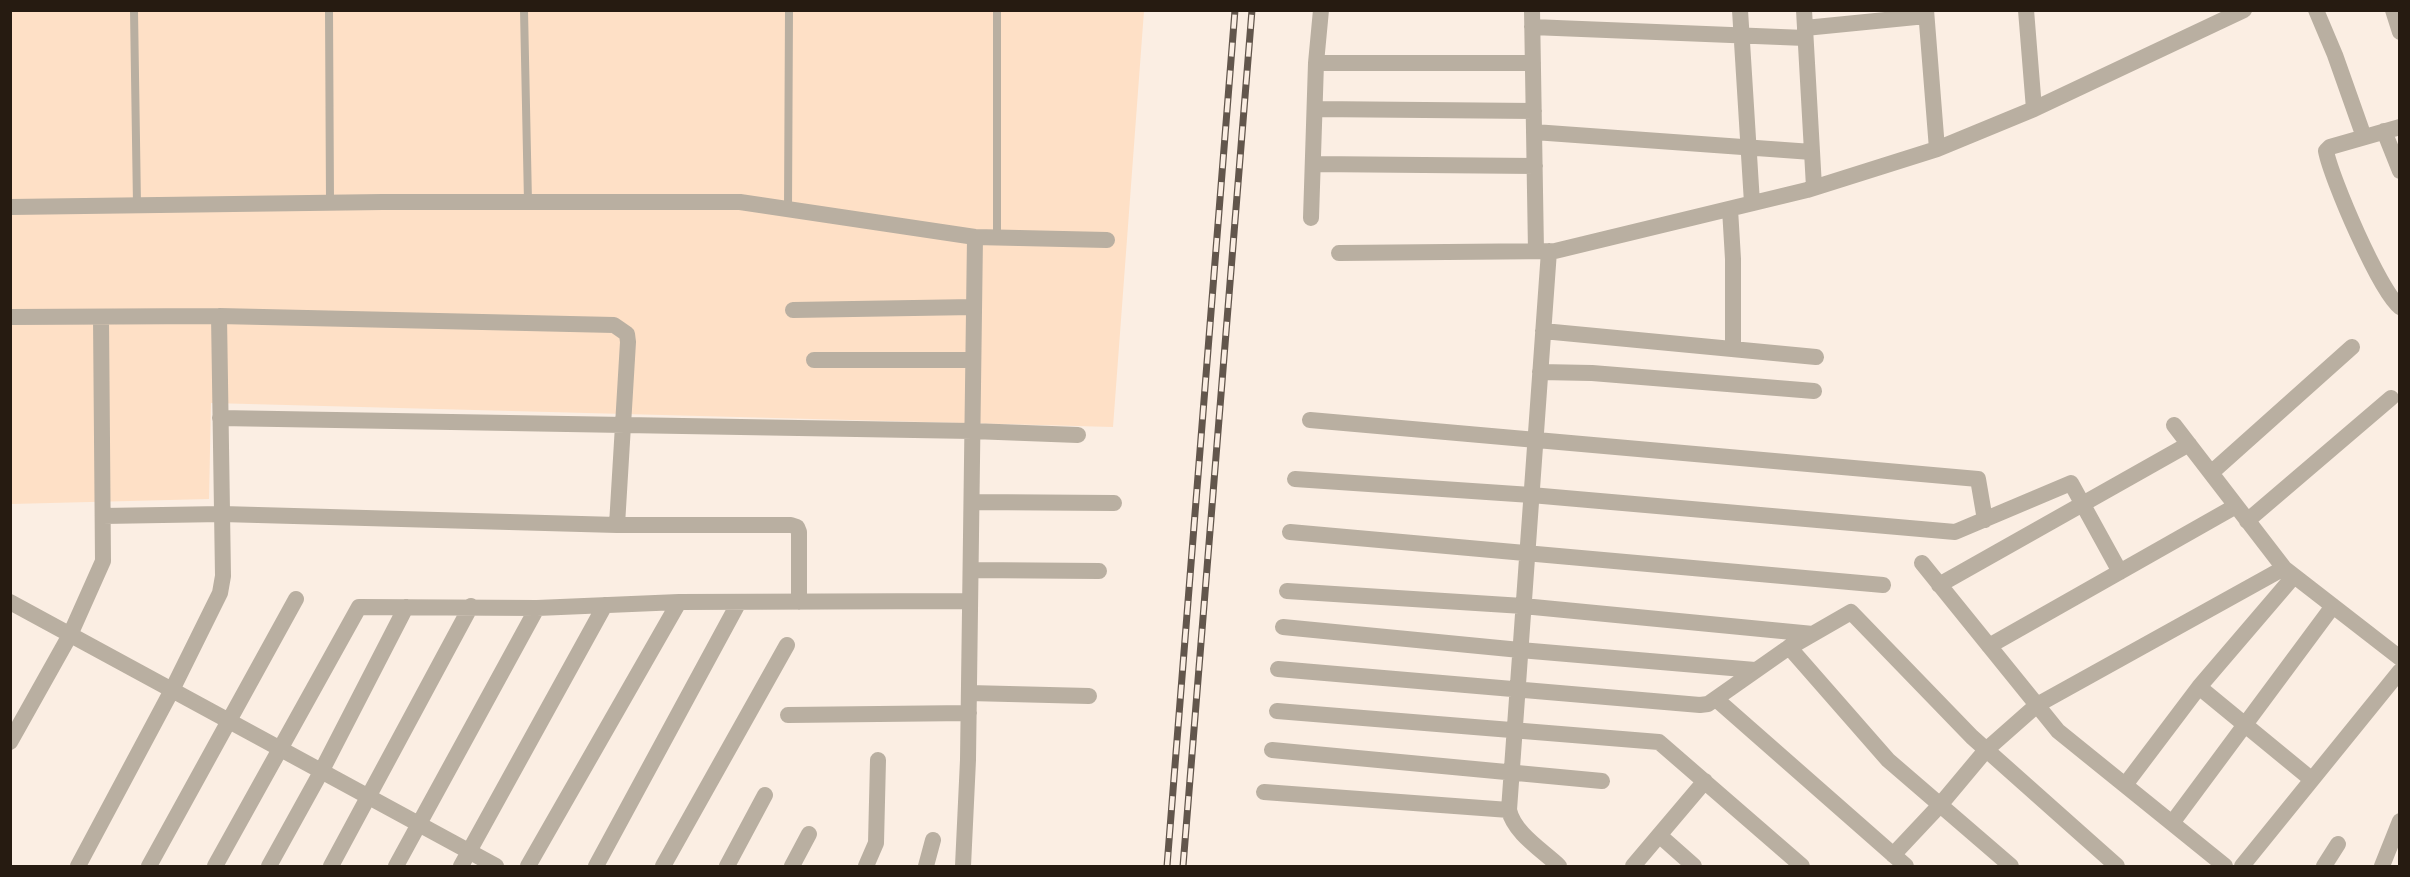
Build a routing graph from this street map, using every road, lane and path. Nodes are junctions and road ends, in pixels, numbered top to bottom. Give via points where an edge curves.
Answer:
1 (134, 10) edge
2 (329, 10) edge
3 (524, 10) edge
4 (789, 10) edge
5 (997, 10) edge
6 (1321, 10) edge
7 (1740, 10) edge
8 (1804, 10) edge
9 (2026, 10) edge
10 (2244, 10) edge
11 (2316, 10) edge
12 (2393, 10) edge
13 (1926, 13) edge
14 (2217, 16) edge
15 (1532, 19) edge
16 (2400, 32) edge
17 (1805, 33) junction
18 (1741, 35) junction
19 (1316, 63) junction
20 (1533, 63) junction
21 (1315, 109) junction
22 (2034, 109) junction
23 (1534, 111) junction
24 (2392, 129) edge
25 (1534, 132) junction
26 (2364, 137) junction
27 (1748, 146) junction
28 (1936, 149) junction
29 (1812, 152) junction
30 (1313, 164) junction
31 (1535, 166) junction
32 (2400, 171) edge
33 (1814, 187) junction
34 (330, 202) junction
35 (528, 202) junction
36 (1752, 203) junction
37 (137, 205) junction
38 (10, 207) edge
39 (788, 209) junction
40 (1730, 209) junction
41 (1311, 218) dead end
42 (975, 237) junction
43 (997, 237) junction
44 (1107, 240) dead end
45 (1543, 251) junction
46 (1339, 253) dead end
47 (2400, 307) edge
48 (974, 308) junction
49 (793, 310) dead end
50 (219, 316) junction
51 (10, 317) edge
52 (100, 318) junction
53 (1543, 331) junction
54 (2352, 348) dead end
55 (1733, 349) junction
56 (1816, 357) dead end
57 (814, 360) dead end
58 (973, 360) junction
59 (1540, 372) junction
60 (1814, 392) dead end
61 (2391, 398) dead end
62 (220, 418) junction
63 (1310, 420) dead end
64 (2174, 424) dead end
65 (622, 425) junction
66 (972, 431) junction
67 (1078, 435) dead end
68 (1535, 441) junction
69 (2189, 444) junction
70 (2211, 473) junction
71 (1295, 479) dead end
72 (1531, 495) junction
73 (972, 502) junction
74 (1114, 503) dead end
75 (2082, 503) junction
76 (2236, 506) junction
77 (222, 514) junction
78 (103, 516) junction
79 (1985, 520) junction
80 (2247, 520) junction
81 (617, 525) junction
82 (1290, 532) dead end
83 (1527, 554) junction
84 (1922, 564) dead end
85 (971, 570) junction
86 (1099, 571) dead end
87 (2120, 572) junction
88 (2289, 572) junction
89 (1883, 585) dead end
90 (1939, 585) junction
91 (1287, 591) dead end
92 (296, 599) dead end
93 (970, 601) junction
94 (679, 602) junction
95 (739, 602) junction
96 (798, 602) junction
97 (605, 605) junction
98 (471, 606) junction
99 (1523, 606) junction
100 (2333, 606) junction
101 (406, 607) junction
102 (537, 608) junction
103 (13, 609) edge
104 (1283, 627) dead end
105 (70, 634) junction
106 (1813, 634) junction
107 (787, 645) dead end
108 (1989, 646) junction
109 (1789, 647) junction
110 (1520, 650) junction
111 (2400, 658) edge
112 (1278, 669) dead end
113 (1755, 670) junction
114 (2400, 671) edge
115 (2199, 687) junction
116 (1517, 688) junction
117 (172, 690) junction
118 (2393, 690) edge
119 (969, 693) junction
120 (1089, 696) dead end
121 (1716, 699) junction
122 (2037, 705) junction
123 (1277, 711) dead end
124 (969, 713) junction
125 (788, 715) dead end
126 (230, 722) junction
127 (2245, 725) junction
128 (1514, 730) junction
129 (10, 742) edge
130 (280, 749) junction
131 (1272, 750) dead end
132 (1986, 750) junction
133 (878, 760) dead end
134 (321, 772) junction
135 (1511, 772) junction
136 (2312, 778) junction
137 (1705, 780) junction
138 (1602, 781) dead end
139 (2125, 785) junction
140 (1264, 792) dead end
141 (765, 795) dead end
142 (367, 796) junction
143 (1940, 805) junction
144 (1509, 810) junction
145 (2400, 821) edge
146 (2172, 823) junction
147 (418, 824) junction
148 (809, 834) dead end
149 (1659, 835) junction
150 (933, 840) dead end
151 (2338, 844) dead end
152 (1893, 855) junction
153 (465, 859) edge
154 (78, 867) edge
155 (149, 867) edge
156 (215, 867) edge
157 (269, 867) edge
158 (331, 867) edge
159 (396, 867) edge
160 (496, 867) edge
161 (528, 867) edge
162 (596, 867) edge
163 (663, 867) edge
164 (727, 867) edge
165 (792, 867) edge
166 (866, 867) edge
167 (927, 867) edge
168 (963, 867) edge
169 (1559, 867) edge
170 (1633, 867) edge
171 (1694, 867) edge
172 (1802, 867) edge
173 (1906, 867) edge
174 (2011, 867) edge
175 (2117, 867) edge
176 (2225, 867) edge
177 (2242, 867) edge
178 (2324, 867) edge
179 (2382, 867) edge

1 - 37 lane
2 - 34 lane
3 - 35 lane
4 - 39 lane
5 - 43 lane
6 - 19 street
7 - 18 street
8 - 17 street
9 - 22 street
10 - 14 street
11 - 26 street
12 - 16 street
13 - 17 street
13 - 28 street
14 - 22 street
15 - 18 street
15 - 20 street
17 - 18 street
17 - 29 street
18 - 27 street
19 - 20 street
19 - 21 street
20 - 23 street
21 - 23 street
21 - 30 street
22 - 28 street
23 - 25 street
24 - 26 street
24 - 32 street
25 - 27 street
25 - 31 street
26 - 47 street via 2327,148 2326,153 2364,248 2391,299
27 - 29 street
27 - 36 street
28 - 33 street
29 - 33 street
30 - 31 street
30 - 41 street
31 - 45 street
33 - 36 street
34 - 35 street
34 - 37 street
35 - 39 street via 740,202
36 - 40 street
37 - 38 street
39 - 42 street
40 - 45 street
40 - 55 street
42 - 43 street
42 - 48 street
43 - 44 street
45 - 46 street
45 - 53 street
48 - 49 street
48 - 58 street
50 - 52 street
50 - 62 street
50 - 65 street via 614,325 627,334 628,342
51 - 52 street
52 - 78 street
53 - 55 street
53 - 59 street
54 - 70 street
55 - 56 street
57 - 58 street
58 - 66 street
59 - 60 street
59 - 68 street
61 - 80 street
62 - 65 street
62 - 77 street
63 - 68 street
64 - 69 street
65 - 66 street
65 - 81 street
66 - 67 street
66 - 73 street
68 - 72 street
68 - 79 street via 1978,479
69 - 70 street
69 - 75 street
70 - 76 street
71 - 72 street
72 - 79 street via 1955,532
72 - 83 street
73 - 74 street
73 - 85 street
75 - 79 street via 2071,483
75 - 87 street
75 - 90 street
76 - 80 street
76 - 87 street
77 - 78 street
77 - 81 street
77 - 117 street via 220,593
78 - 105 street via 104,561
80 - 88 street
81 - 96 street via 796,527
82 - 83 street
83 - 89 street
83 - 99 street
84 - 90 street
85 - 86 street
85 - 93 street
87 - 108 street
88 - 100 street
88 - 115 street
88 - 122 street
90 - 108 street
91 - 99 street
92 - 126 street
93 - 96 street
93 - 119 street
94 - 95 street
94 - 97 street
94 - 161 street
95 - 96 street
95 - 162 street
97 - 102 street
97 - 153 street
98 - 101 street
98 - 102 street
98 - 142 street
99 - 106 street
99 - 110 street
100 - 111 street
100 - 127 street
101 - 130 street via 357,608
101 - 134 street
102 - 147 street
103 - 105 street
104 - 110 street
105 - 117 street
105 - 129 street
106 - 109 street
106 - 132 street via 1853,613
107 - 163 street
108 - 122 street
109 - 113 street
109 - 143 street via 1888,760
110 - 113 street
110 - 116 street
112 - 116 street
113 - 121 street
114 - 118 street
115 - 127 street
115 - 139 street
116 - 121 street via 1694,706
116 - 128 street
117 - 126 street
117 - 154 street
118 - 136 street
119 - 120 street
119 - 124 street
121 - 152 street
122 - 132 street
122 - 139 street via 2058,731
123 - 128 street
124 - 125 street
124 - 168 street
126 - 130 street
126 - 155 street
127 - 136 street
127 - 146 street
128 - 135 street
128 - 137 street via 1659,742
130 - 134 street
130 - 156 street
131 - 135 street
132 - 143 street
132 - 175 street
133 - 166 street via 876,843
134 - 142 street
134 - 157 street
135 - 138 street
135 - 144 street
136 - 177 street
137 - 149 street
137 - 172 street
139 - 146 street
140 - 144 street
141 - 164 street
142 - 147 street
142 - 158 street
143 - 152 street
143 - 174 street
144 - 169 street via 1520,831
145 - 179 street
146 - 176 street
147 - 153 street
147 - 159 street
148 - 165 street
149 - 170 street
149 - 171 street
150 - 167 street
151 - 178 street
152 - 173 street
153 - 160 street

